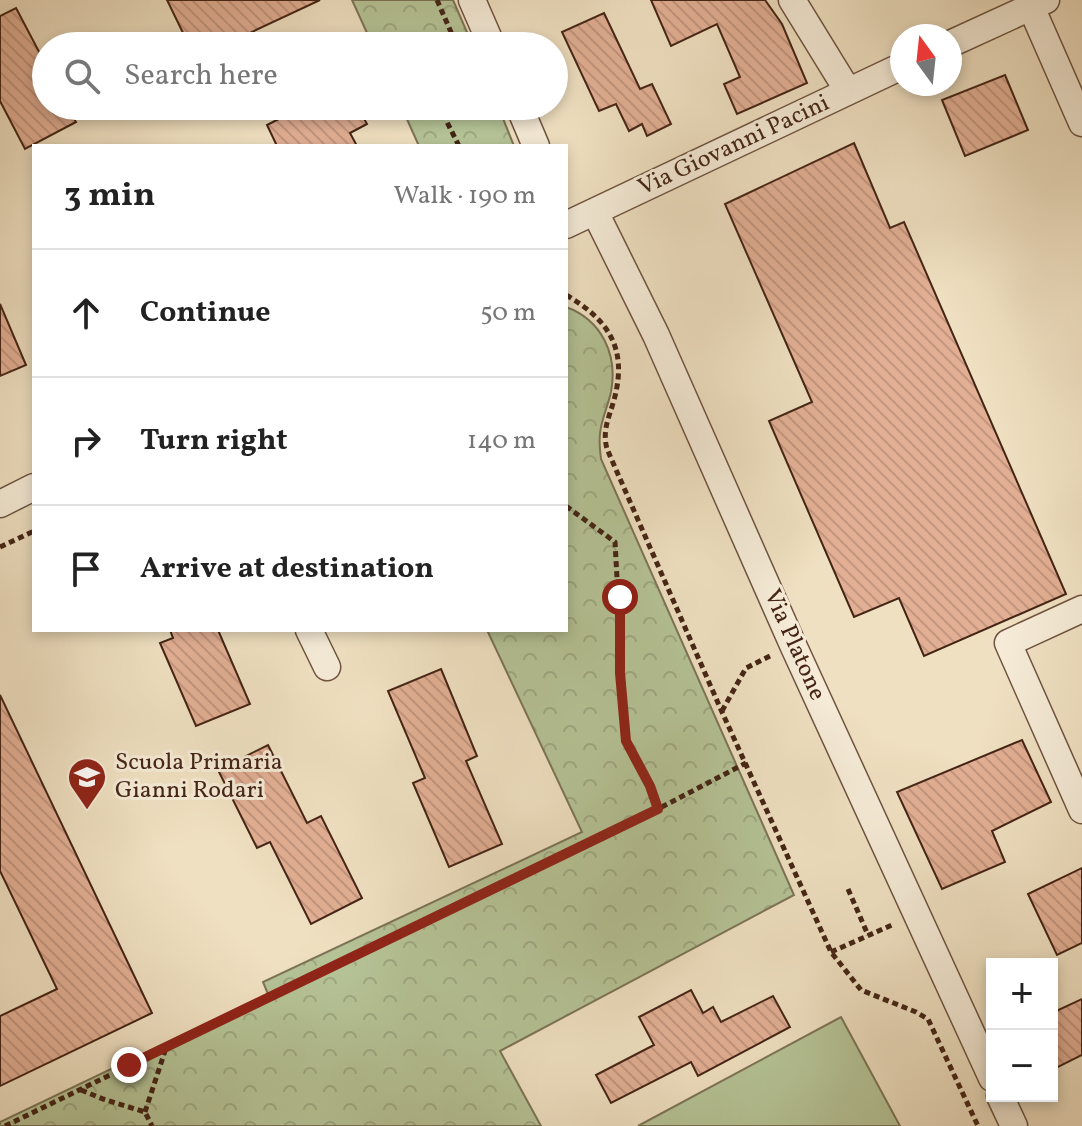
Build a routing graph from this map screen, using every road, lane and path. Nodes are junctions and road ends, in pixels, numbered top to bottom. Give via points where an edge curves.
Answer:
1 (437, 0) edge
2 (472, 0) edge
3 (792, 0) edge
4 (1035, 2) edge
5 (451, 32) edge
6 (486, 32) edge
7 (962, 38) edge
8 (890, 72) edge
9 (848, 91) junction
10 (446, 120) edge
11 (525, 120) edge
12 (1082, 123) edge
13 (458, 144) edge
14 (535, 144) edge
15 (574, 218) edge
16 (568, 296) edge
17 (32, 488) edge
18 (0, 504) edge
19 (568, 507) edge
20 (32, 532) edge
21 (0, 547) edge
22 (1082, 609) edge
23 (310, 632) edge
24 (793, 645) junction
25 (327, 667) dead end
26 (722, 712) junction
27 (746, 763) junction
28 (658, 809) junction
29 (1082, 810) edge
30 (848, 889) dead end
31 (917, 914) junction
32 (868, 935) junction
33 (831, 952) junction
34 (167, 1047) junction
35 (986, 1065) edge
36 (80, 1089) junction
37 (1003, 1102) edge
38 (145, 1112) junction
39 (5, 1126) edge
40 (152, 1126) edge
41 (978, 1126) edge
42 (1014, 1126) edge

1 - 5 path
2 - 6 street
3 - 9 street
4 - 7 street
4 - 12 street
8 - 9 street, Via Giovanni Pacini
9 - 15 street, Via Giovanni Pacini
10 - 13 path
11 - 14 street
15 - 24 street, Via Platone via 656,335
16 - 26 path via 603,323 618,351 615,398 603,436
17 - 18 street
19 - 28 path via 615,542 626,741
20 - 21 path
22 - 29 street via 1008,643
23 - 25 street
24 - 26 path via 746,668
24 - 31 street, Via Platone
26 - 27 path
27 - 28 path
27 - 33 path
28 - 34 path
30 - 32 path
31 - 32 path
31 - 35 street, Via Platone
32 - 33 path
33 - 41 path via 861,990 928,1019
34 - 36 path
34 - 38 path
36 - 38 path
36 - 39 path
37 - 42 street
38 - 40 path

